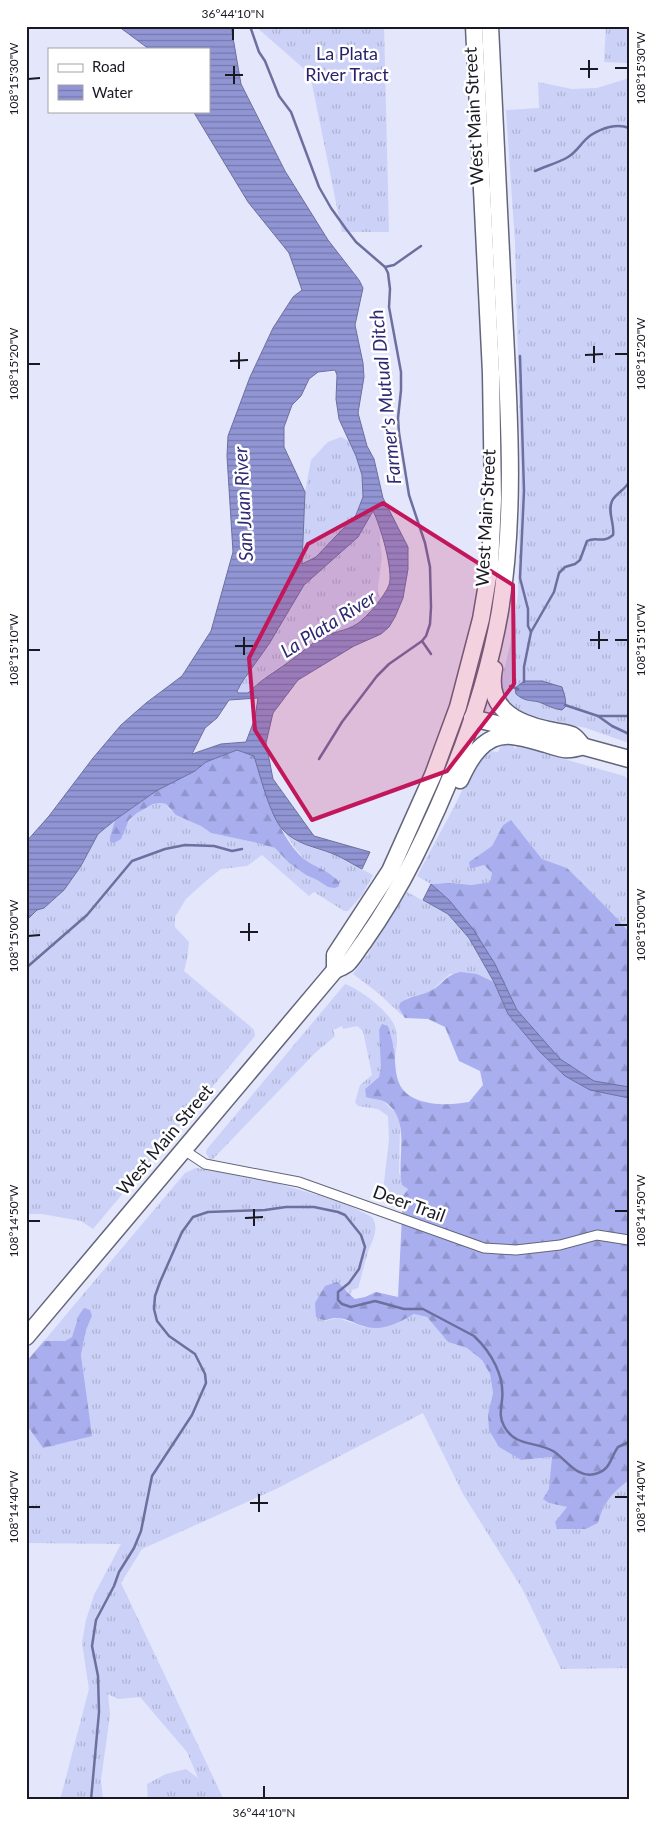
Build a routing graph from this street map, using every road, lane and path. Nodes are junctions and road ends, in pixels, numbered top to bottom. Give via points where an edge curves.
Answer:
1 (474, 26) edge
2 (490, 26) edge
3 (487, 583) junction
4 (502, 591) junction
5 (472, 718) junction
6 (583, 746) junction
7 (629, 759) edge
8 (433, 775) junction
9 (414, 858) junction
10 (335, 970) junction
11 (184, 1150) junction
12 (629, 1240) edge
13 (26, 1337) edge

1 - 3 highway, West Main Street via 491,383 493,499
2 - 4 highway, West Main Street via 510,469
3 - 5 highway via 489,596 469,689
3 - 8 highway, West Main Street via 458,707
4 - 5 highway, West Main Street via 487,668
4 - 6 highway via 505,607 492,684 496,700 505,711 521,721 573,735
5 - 6 highway
5 - 8 highway via 454,735 445,761
5 - 9 highway, West Main Street via 444,796
6 - 7 highway
6 - 9 highway via 569,751 512,736 483,744 470,760 424,854
8 - 10 highway, West Main Street via 390,871 335,955
9 - 10 highway, West Main Street via 372,929 347,964
10 - 11 highway, West Main Street
11 - 12 street, Deer Trail via 205,1164 299,1182 484,1248 516,1250 560,1245 596,1235
11 - 13 highway, West Main Street

